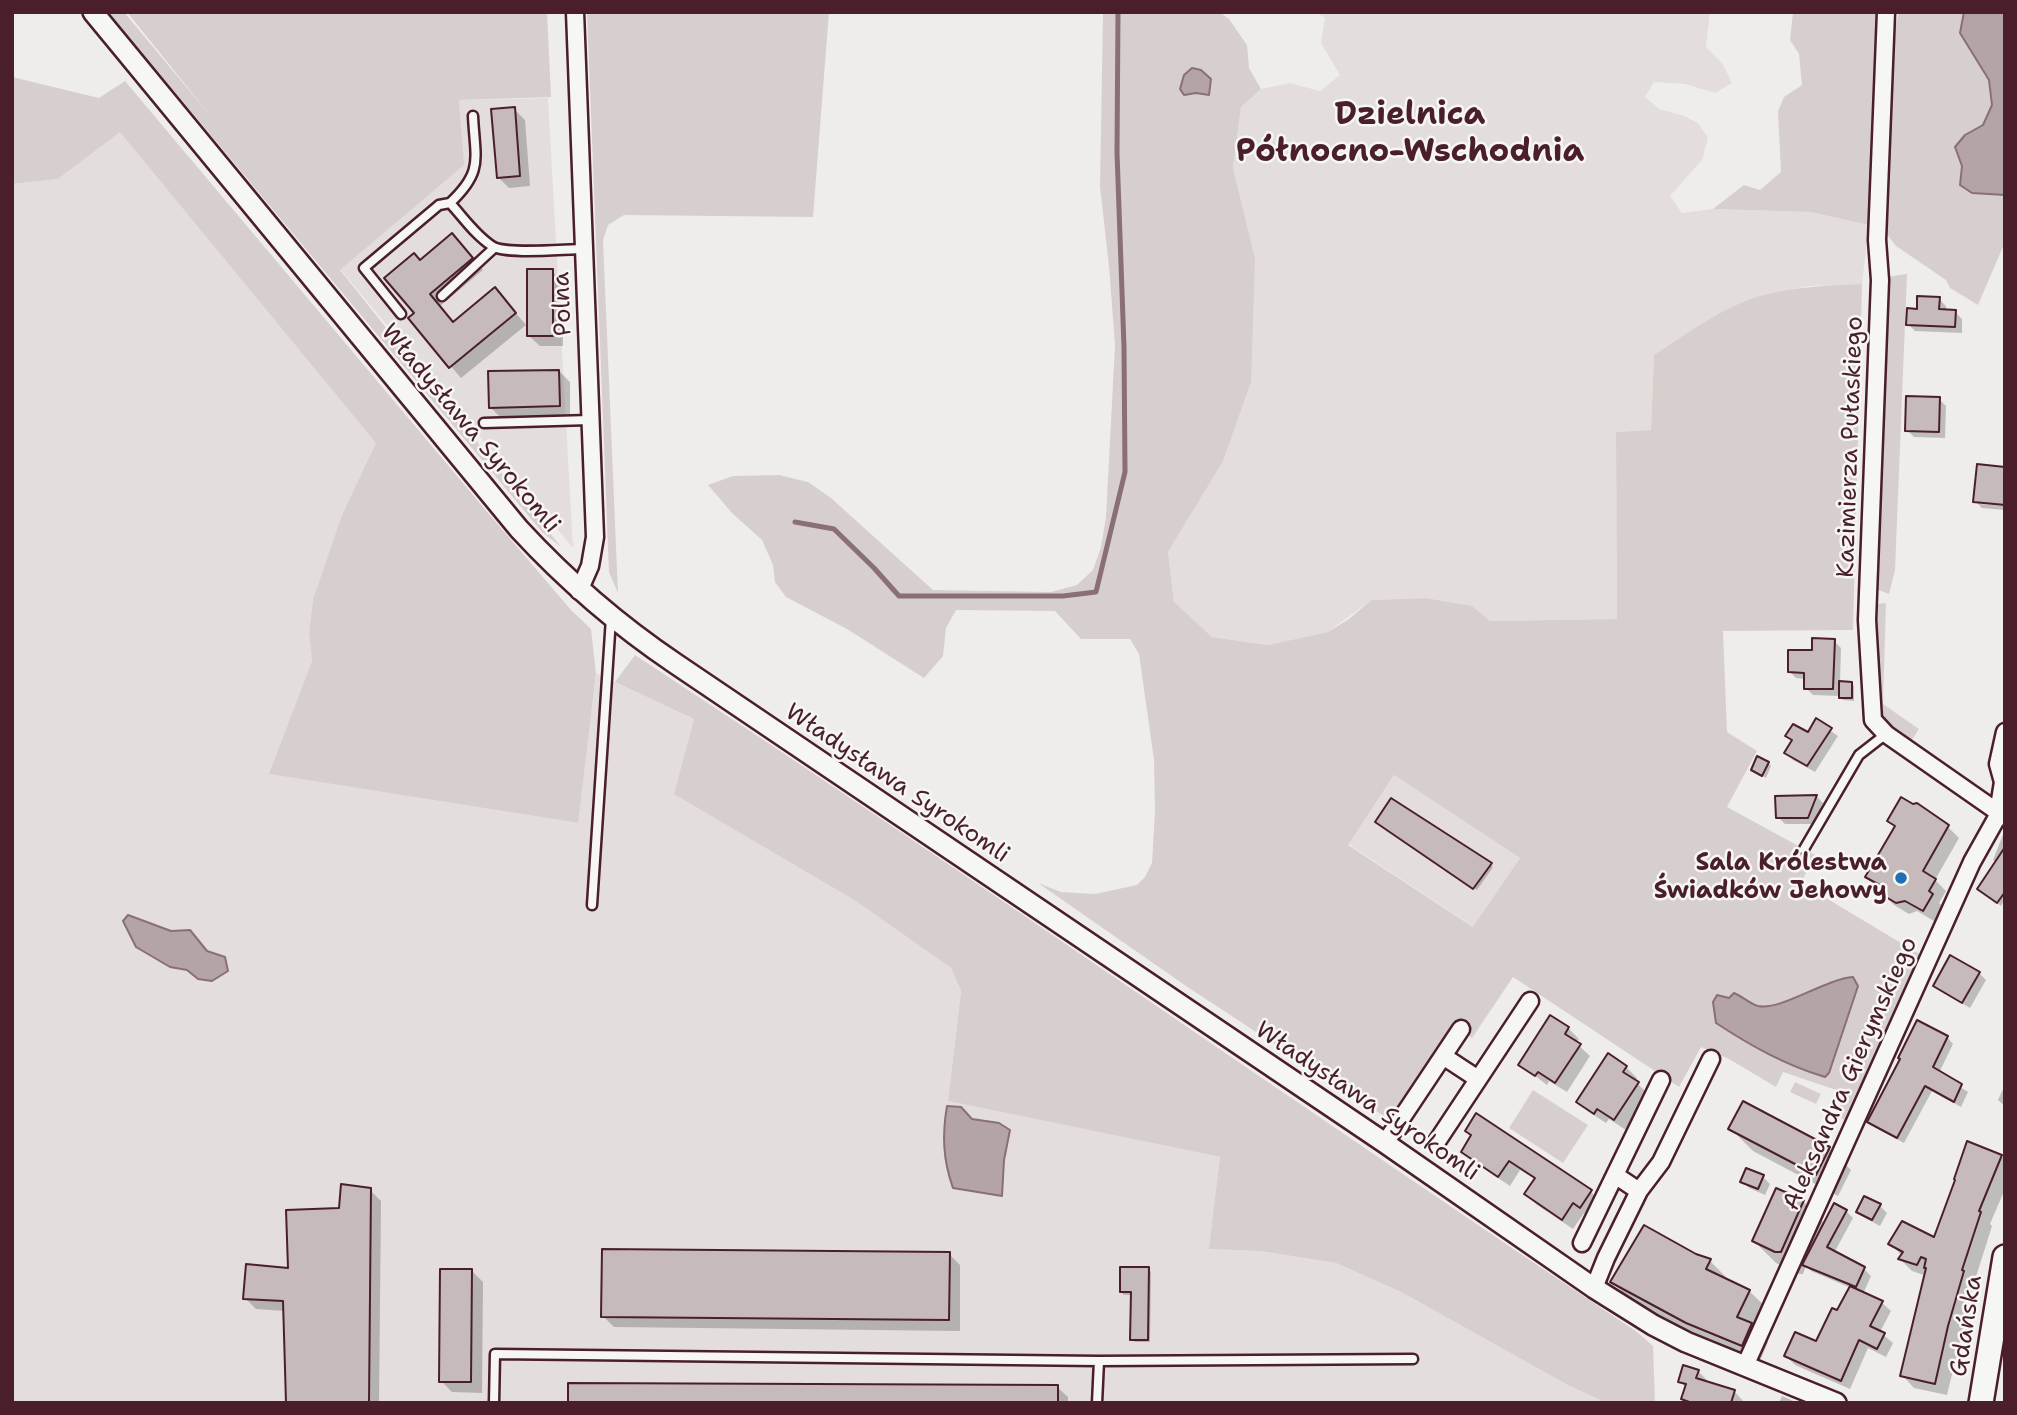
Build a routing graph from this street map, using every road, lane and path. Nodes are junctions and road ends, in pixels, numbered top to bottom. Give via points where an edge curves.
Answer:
1 (93, 12) edge
2 (575, 12) edge
3 (1886, 12) edge
4 (472, 116) dead end
5 (450, 202) junction
6 (494, 248) junction
7 (584, 249) junction
8 (442, 296) dead end
9 (401, 314) dead end
10 (590, 420) junction
11 (484, 423) dead end
12 (579, 591) junction
13 (611, 618) junction
14 (2005, 732) edge
15 (1886, 734) junction
16 (2003, 811) edge
17 (1804, 849) dead end
18 (592, 905) dead end
19 (1530, 1001) dead end
20 (1461, 1029) dead end
21 (1443, 1056) junction
22 (1711, 1059) dead end
23 (1478, 1079) junction
24 (1661, 1080) dead end
25 (1385, 1143) junction
26 (1436, 1143) dead end
27 (1615, 1175) junction
28 (1639, 1191) junction
29 (1582, 1243) dead end
30 (2005, 1257) edge
31 (1594, 1288) junction
32 (1413, 1359) dead end
33 (1099, 1361) junction
34 (1745, 1366) junction
35 (494, 1403) edge
36 (1097, 1403) edge
37 (1836, 1403) edge
38 (1981, 1403) edge

1 - 12 street, Władysława Syrokomli via 519,529
2 - 7 street, Polna
3 - 15 street, Kazimierza Pułaskiego via 1867,621 1873,720
4 - 5 lane via 476,164 465,189
5 - 6 lane
5 - 9 lane via 439,205 364,268
6 - 7 lane
6 - 8 lane
7 - 10 street, Polna
10 - 11 lane
10 - 12 street, Polna via 595,537
12 - 13 street, Władysława Syrokomli
13 - 18 lane
13 - 25 street, Władysława Syrokomli
14 - 16 street via 1998,764
15 - 16 street, Kazimierza Pułaskiego
15 - 17 lane via 1859,755
16 - 34 street, Aleksandra Gierymskiego via 1972,862
19 - 23 street
20 - 21 street
21 - 23 street
21 - 25 street
22 - 28 street via 1661,1162
23 - 26 street
24 - 27 street
25 - 31 street, Władysława Syrokomli
27 - 28 street
27 - 29 street
28 - 31 street
30 - 38 main road, Gdańska
31 - 34 street, Władysława Syrokomli via 1664,1331
32 - 33 lane
33 - 35 lane via 495,1354
33 - 36 lane
34 - 37 street, Władysława Syrokomli

